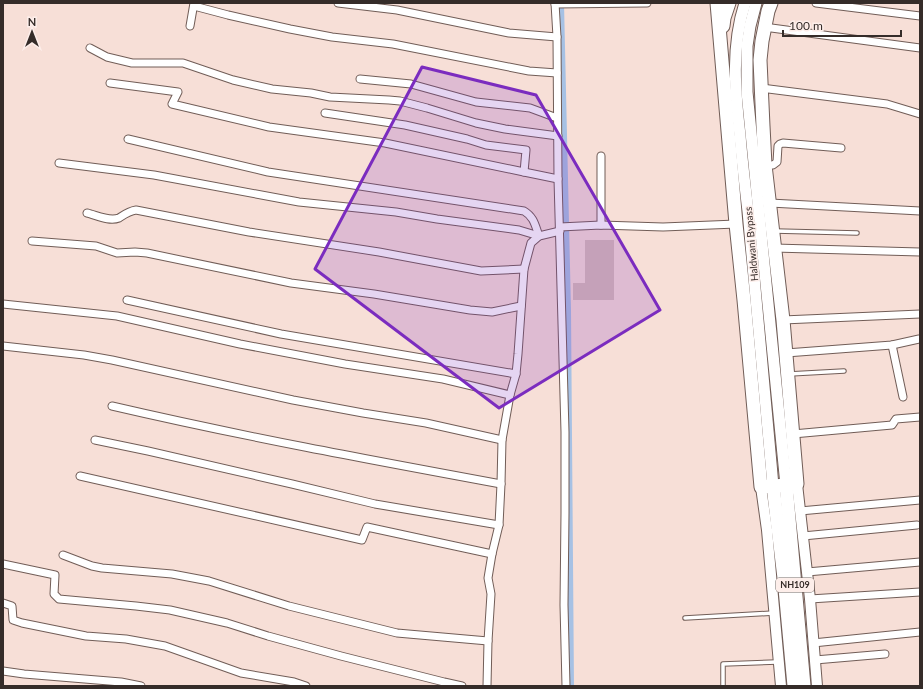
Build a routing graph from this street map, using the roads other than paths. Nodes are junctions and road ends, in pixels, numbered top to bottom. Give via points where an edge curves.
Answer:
1 (338, 3) edge
2 (557, 3) edge
3 (647, 3) edge
4 (719, 3) edge
5 (745, 3) edge
6 (756, 3) edge
7 (771, 3) edge
8 (816, 3) edge
9 (194, 4) edge
10 (920, 16) edge
11 (190, 26) dead end
12 (764, 27) junction
13 (557, 37) junction
14 (90, 48) dead end
15 (920, 48) edge
16 (557, 73) junction
17 (360, 79) dead end
18 (110, 83) dead end
19 (761, 88) junction
20 (325, 112) dead end
21 (920, 114) edge
22 (557, 118) junction
23 (558, 136) junction
24 (128, 139) dead end
25 (841, 148) dead end
26 (601, 156) dead end
27 (59, 163) dead end
28 (765, 165) junction
29 (524, 172) junction
30 (558, 178) junction
31 (770, 203) junction
32 (920, 211) edge
33 (87, 213) dead end
34 (736, 224) junction
35 (601, 225) junction
36 (563, 228) junction
37 (772, 230) junction
38 (858, 233) dead end
39 (539, 236) junction
40 (32, 241) dead end
41 (774, 248) junction
42 (920, 252) edge
43 (524, 269) junction
44 (126, 300) dead end
45 (3, 304) edge
46 (521, 306) junction
47 (920, 314) edge
48 (783, 320) junction
49 (919, 339) dead end
50 (892, 345) junction
51 (3, 346) edge
52 (786, 353) junction
53 (844, 370) dead end
54 (516, 374) junction
55 (787, 374) junction
56 (510, 395) junction
57 (903, 397) dead end
58 (112, 406) dead end
59 (920, 417) edge
60 (793, 434) junction
61 (95, 440) dead end
62 (502, 440) junction
63 (80, 476) dead end
64 (501, 484) junction
65 (779, 485) junction
66 (920, 500) edge
67 (800, 511) junction
68 (499, 525) junction
69 (917, 525) dead end
70 (803, 536) junction
71 (492, 554) junction
72 (64, 555) dead end
73 (920, 562) edge
74 (3, 564) edge
75 (807, 572) junction
76 (920, 592) edge
77 (810, 600) junction
78 (3, 603) edge
79 (775, 613) junction
80 (685, 618) dead end
81 (920, 632) edge
82 (488, 641) junction
83 (813, 643) junction
84 (885, 654) dead end
85 (814, 660) junction
86 (778, 662) junction
87 (3, 671) edge
88 (141, 686) edge
89 (306, 686) edge
90 (462, 686) edge
91 (487, 686) edge
92 (566, 686) edge
93 (723, 686) edge
94 (781, 686) edge
95 (794, 686) edge
96 (804, 686) edge
97 (817, 686) edge

1 - 13 street via 397,10 509,33
2 - 3 street
2 - 13 street
4 - 34 highway
5 - 65 main road, Haldwani Bypass via 736,44 737,108
6 - 65 main road, Haldwani Bypass via 747,46 747,92
7 - 12 highway
8 - 10 street
9 - 11 street
9 - 16 street via 228,15 325,36 393,44 529,71
12 - 15 street
12 - 19 highway via 760,60
13 - 16 street
14 - 23 street via 107,57 132,63 183,63 233,80 272,89 330,97 400,101 476,123
16 - 22 street
17 - 22 street via 406,84 476,102 530,108
18 - 29 street via 178,92 172,104 269,127 385,142
19 - 21 street via 887,104
19 - 28 highway
20 - 29 street via 405,125 486,145 526,150
22 - 23 street
23 - 30 street
24 - 39 street via 268,172 524,211 530,214
25 - 28 street via 783,143 778,146 777,162
26 - 35 street
27 - 39 street via 154,175 299,202 396,212 519,230
28 - 31 highway
29 - 30 street
30 - 36 street
31 - 32 street
31 - 37 highway
33 - 43 street via 114,219 136,210 481,271
34 - 35 street via 663,227
34 - 65 highway via 744,300
35 - 36 street
36 - 39 street
36 - 92 street
37 - 38 lane
37 - 41 highway
39 - 43 street via 531,243
40 - 46 street via 96,246 118,253 147,253 291,283 470,310 492,312
41 - 42 street
41 - 48 highway
43 - 46 street
44 - 54 street via 281,334
45 - 56 street via 117,316 240,344 443,379
46 - 54 street
47 - 48 street
48 - 52 highway
49 - 50 street
50 - 52 street
50 - 57 street
51 - 62 street via 112,360 292,400 426,423
52 - 55 highway
53 - 55 lane
54 - 56 street
55 - 60 highway
56 - 62 street
58 - 64 street via 178,422
59 - 60 street via 896,419 892,426
60 - 65 highway
61 - 68 street via 375,504
62 - 64 street
63 - 71 street via 362,540 367,527
64 - 68 street
65 - 67 street
65 - 79 street via 767,530
65 - 95 highway, NH109
65 - 96 highway, NH109
66 - 67 street
67 - 70 street
68 - 71 street
69 - 70 street
70 - 75 street
71 - 82 street via 488,578 491,594
72 - 82 street via 106,569 172,574 209,581 289,606 397,633
73 - 75 street
74 - 90 street via 55,575 54,594 59,599 170,610
75 - 77 street
76 - 77 street
77 - 83 street
78 - 89 street via 12,606 13,620 22,623 86,636 126,639 165,646 241,673
79 - 80 lane
79 - 86 street
81 - 83 street
82 - 91 street
83 - 85 street
84 - 85 street
85 - 97 street
86 - 93 lane via 722,664
86 - 94 street
87 - 88 street

